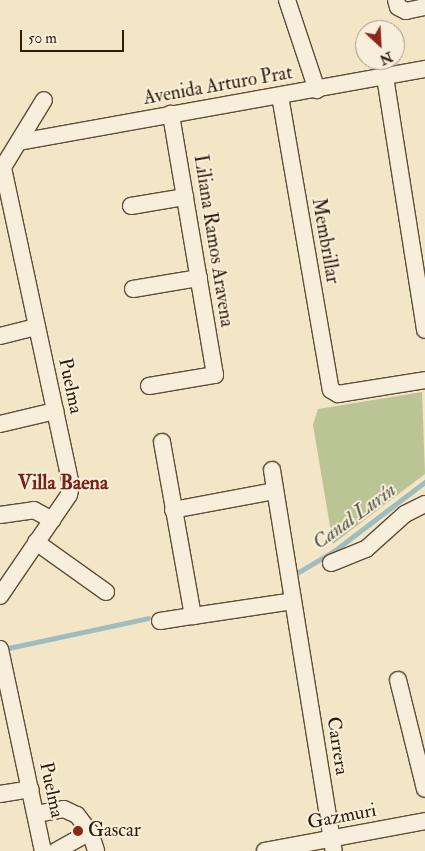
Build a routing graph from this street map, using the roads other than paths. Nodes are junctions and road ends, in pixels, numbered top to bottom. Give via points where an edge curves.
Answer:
1 (287, 0) edge
2 (396, 0) edge
3 (425, 7) edge
4 (425, 69) edge
5 (385, 77) junction
6 (317, 90) junction
7 (280, 96) junction
8 (44, 100) dead end
9 (172, 114) junction
10 (19, 142) junction
11 (2, 169) edge
12 (185, 197) junction
13 (131, 206) dead end
14 (199, 278) junction
15 (132, 289) dead end
16 (37, 327) junction
17 (425, 330) edge
18 (0, 336) edge
19 (425, 380) edge
20 (149, 386) dead end
21 (55, 411) junction
22 (0, 424) edge
23 (162, 442) dead end
24 (272, 470) dead end
25 (275, 491) junction
26 (425, 504) edge
27 (173, 510) junction
28 (0, 515) edge
29 (52, 520) junction
30 (36, 542) junction
31 (331, 563) dead end
32 (106, 592) dead end
33 (0, 596) edge
34 (293, 601) junction
35 (193, 616) junction
36 (160, 621) dead end
37 (1, 657) edge
38 (398, 680) dead end
39 (31, 789) junction
40 (425, 789) edge
41 (0, 794) edge
42 (36, 814) junction
43 (425, 821) edge
44 (93, 843) edge
45 (333, 845) edge
46 (43, 851) edge
47 (56, 851) edge
48 (265, 851) edge

1 - 6 street
2 - 3 street via 398,7 406,11
4 - 5 street, Avenida Arturo Prat
5 - 6 street, Avenida Arturo Prat
5 - 17 street
6 - 7 street, Avenida Arturo Prat
7 - 9 street, Avenida Arturo Prat
7 - 19 street, Membrillar via 332,392 338,394
8 - 10 street
9 - 10 street, Avenida Arturo Prat
9 - 12 street, Liliana Ramos Aravena
10 - 11 street
11 - 16 street, Puelma
12 - 13 street
12 - 14 street, Liliana Ramos Aravena
14 - 15 street
14 - 20 street, Liliana Ramos Aravena via 215,375
16 - 18 street
16 - 21 street, Puelma
21 - 22 street
21 - 29 street, Puelma via 71,486
23 - 27 street
24 - 25 street, Carrera
25 - 27 street
25 - 34 street, Carrera
26 - 31 street via 405,514 366,549
27 - 35 street
28 - 29 street via 34,510
29 - 30 street, Puelma
30 - 32 street
30 - 33 street, Puelma
34 - 35 street
34 - 45 street, Carrera
35 - 36 street
37 - 39 street, Puelma
38 - 40 street
39 - 41 street
39 - 42 street, Puelma
42 - 44 street via 64,809 76,815
42 - 46 street, Puelma
43 - 45 street, Gazmuri
44 - 47 street
45 - 48 street, Gazmuri

